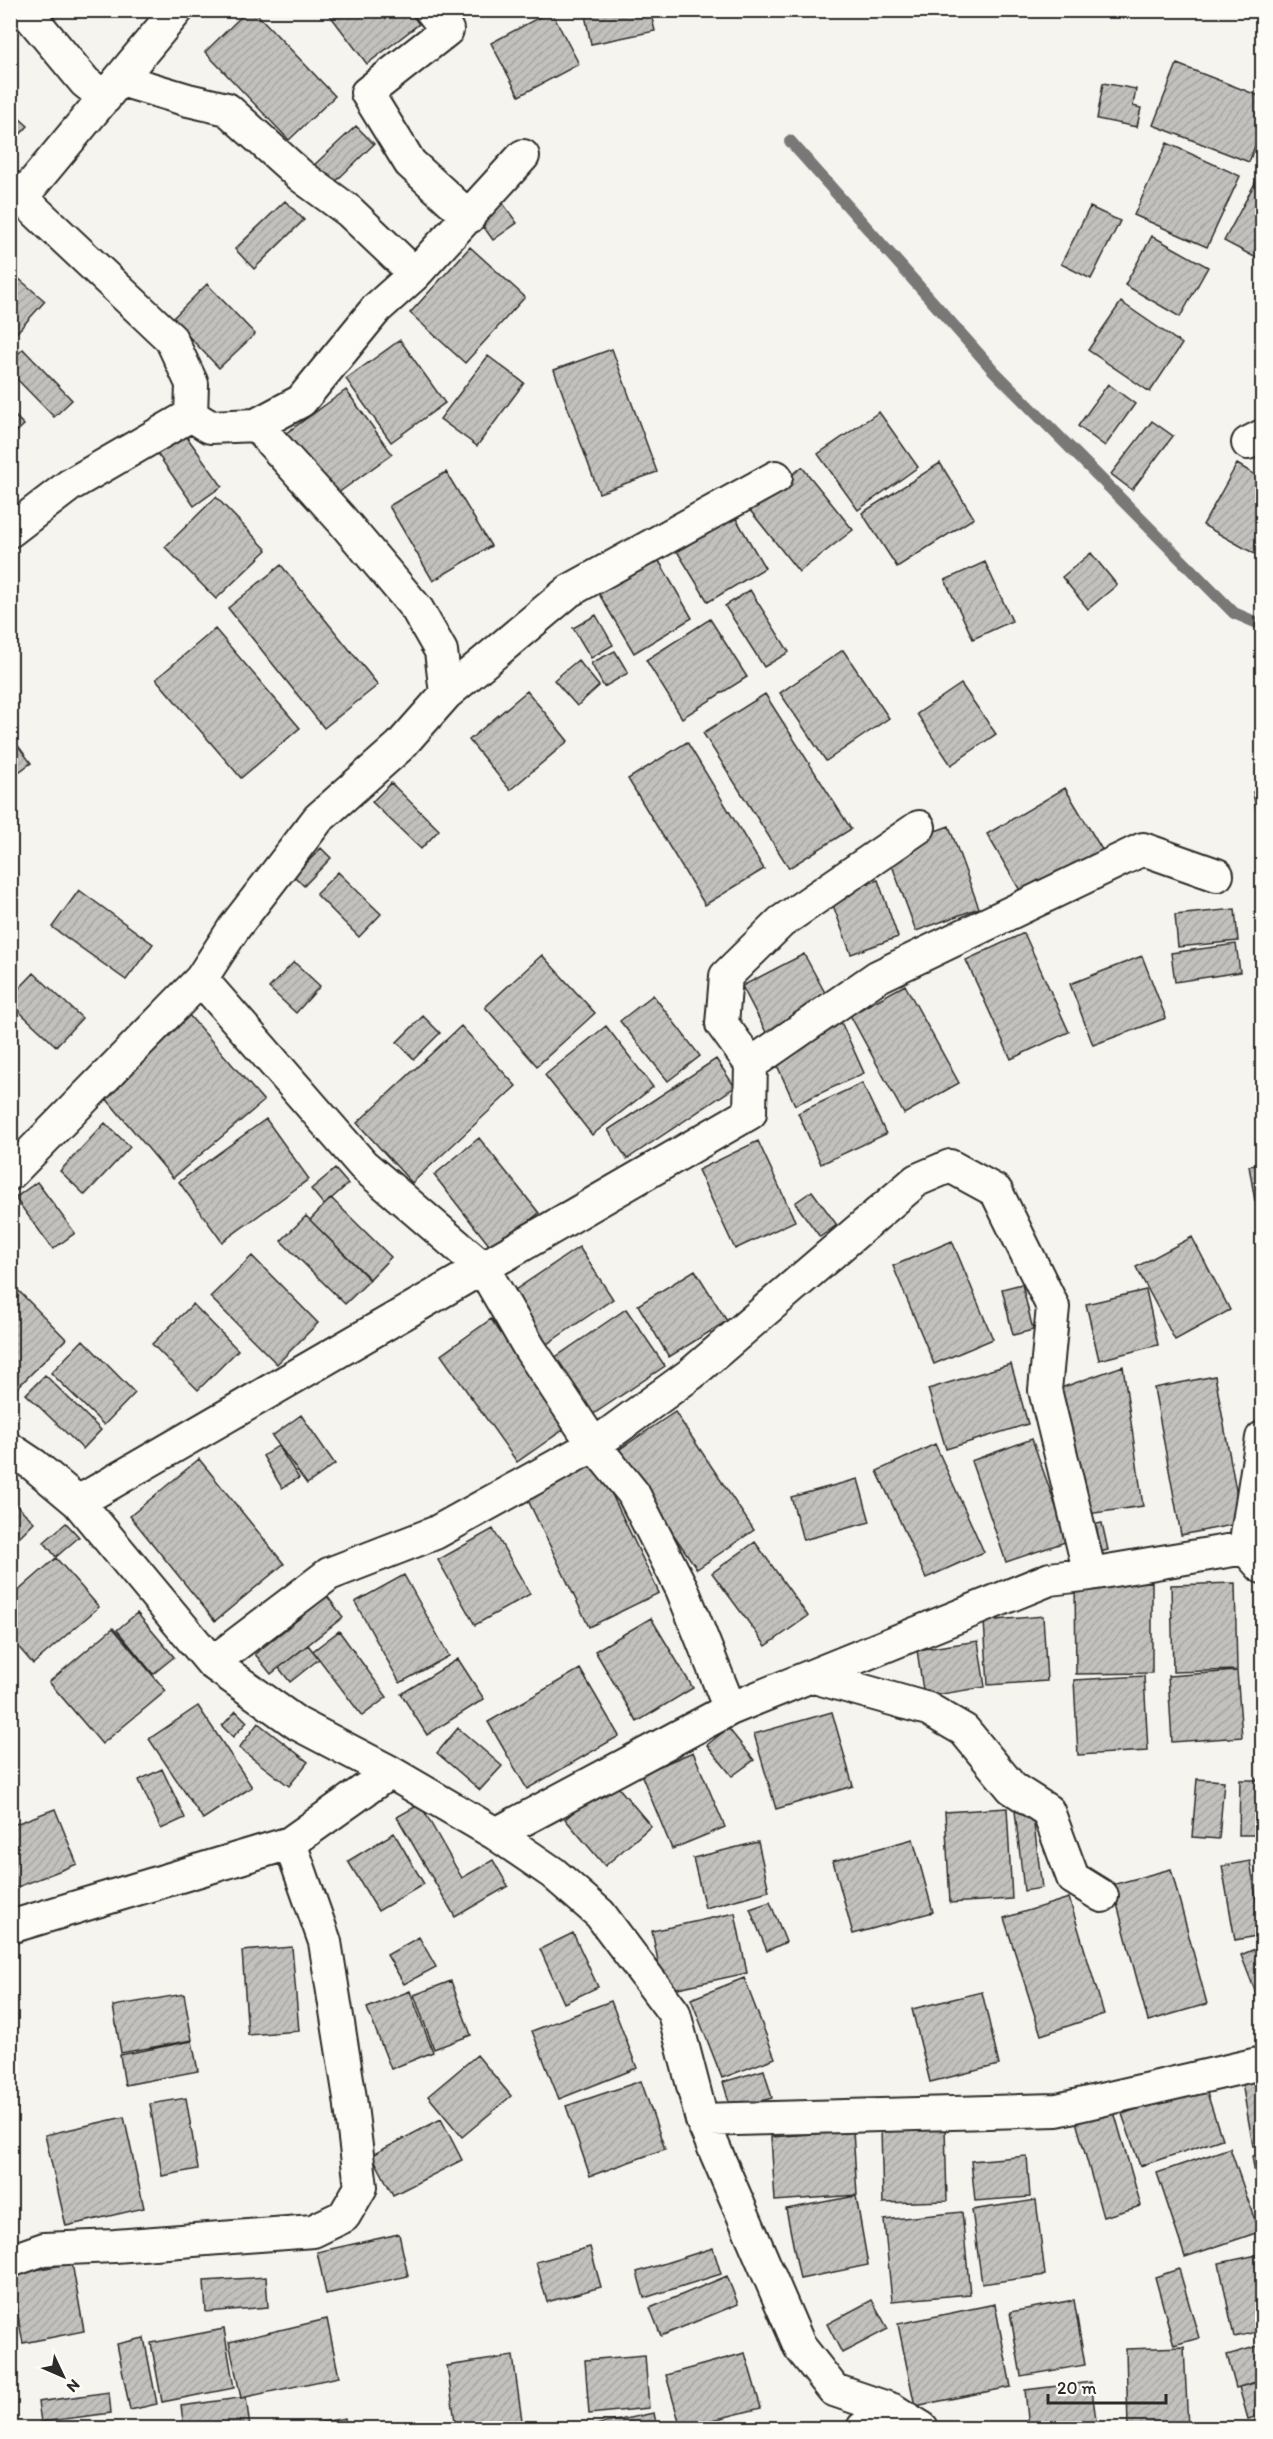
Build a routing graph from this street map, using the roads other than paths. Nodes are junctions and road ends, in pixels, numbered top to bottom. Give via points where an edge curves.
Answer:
1 (25, 10) edge
2 (177, 10) edge
3 (431, 10) edge
4 (113, 89) junction
5 (523, 156) dead end
6 (16, 193) edge
7 (469, 217) junction
8 (415, 274) junction
9 (191, 415) junction
10 (256, 425) junction
11 (776, 477) dead end
12 (10, 531) edge
13 (446, 694) junction
14 (919, 827) dead end
15 (1217, 875) dead end
16 (201, 979) junction
17 (751, 1064) junction
18 (10, 1174) edge
19 (483, 1268) junction
20 (1263, 1438) edge
21 (594, 1444) junction
22 (10, 1449) edge
23 (78, 1502) junction
24 (1254, 1557) edge
25 (1090, 1575) junction
26 (212, 1663) junction
27 (814, 1677) junction
28 (729, 1709) junction
29 (390, 1772) junction
30 (496, 1834) junction
31 (290, 1843) junction
32 (1102, 1896) dead end
33 (10, 1927) edge
34 (1263, 2063) edge
35 (702, 2120) junction
36 (10, 2261) edge
37 (893, 2410) junction
38 (863, 2428) edge
39 (922, 2428) edge

1 - 4 street via 85,82
2 - 4 street
3 - 7 street via 447,30 367,93 410,164
4 - 6 street
4 - 8 street via 227,109 301,176 349,211
5 - 7 street
6 - 9 street via 171,339 192,384
7 - 8 street
8 - 10 street via 377,308 301,401
9 - 10 street via 210,427
9 - 12 street via 70,485
10 - 13 street via 417,609 441,651
11 - 13 street via 568,591
13 - 16 street via 400,746 318,819 234,928
14 - 17 street via 781,922 726,976 722,1024
15 - 17 street via 1143,849 877,977
16 - 18 street
16 - 19 street via 363,1165
17 - 19 street via 750,1113
19 - 21 street
19 - 23 street
20 - 24 street
21 - 25 street via 692,1374 917,1180 950,1166 996,1191 1053,1306 1045,1390
21 - 26 street via 435,1533 328,1574
21 - 28 street via 633,1493 682,1589
22 - 23 street
23 - 26 street
24 - 25 street
25 - 27 street via 1050,1579
26 - 29 street via 298,1724
27 - 28 street
27 - 32 street via 928,1709 964,1730 1012,1788 1048,1811 1073,1878
28 - 30 street
29 - 30 street
29 - 31 street
30 - 35 street via 553,1873 600,1914 675,2013
31 - 33 street
31 - 36 street via 325,1942 350,2098 362,2187 344,2216 313,2231 44,2249
34 - 35 street via 1057,2110
35 - 37 street via 800,2347 834,2390
37 - 38 street
37 - 39 street

